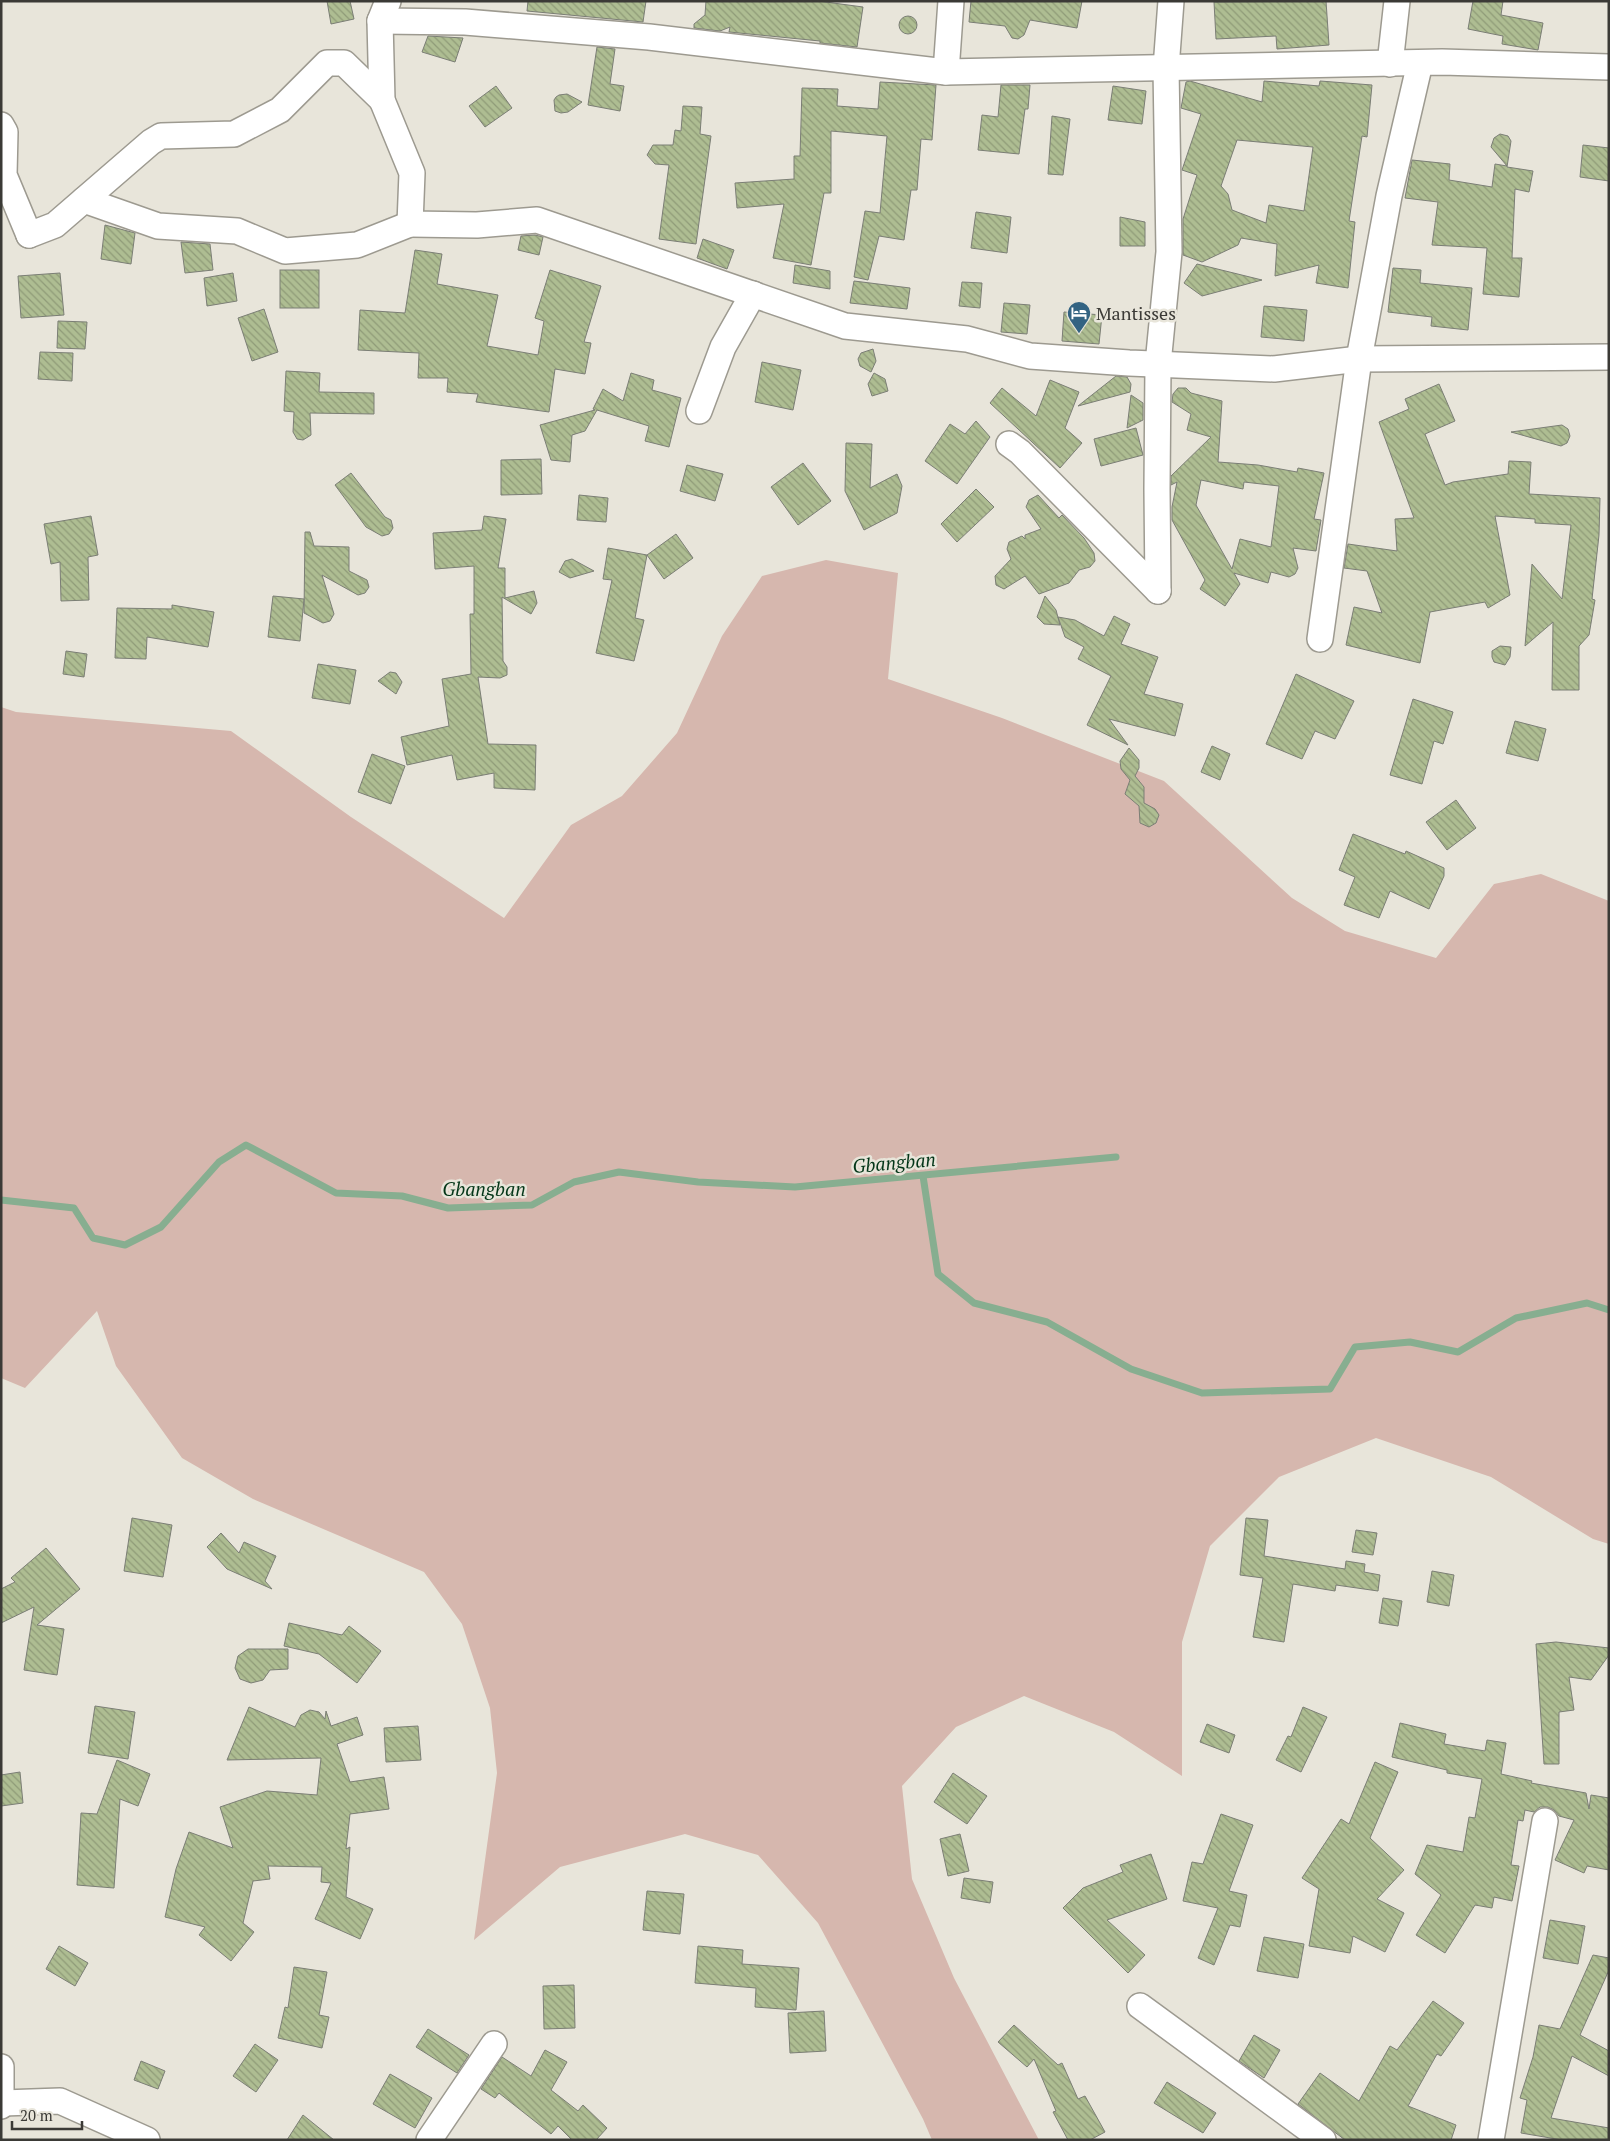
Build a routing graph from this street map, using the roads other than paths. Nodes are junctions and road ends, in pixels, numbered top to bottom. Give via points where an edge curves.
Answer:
1 (951, 1) edge
2 (1171, 1) edge
3 (1397, 1) edge
4 (384, 11) edge
5 (1420, 63) junction
6 (1390, 64) junction
7 (1609, 67) edge
8 (1166, 68) junction
9 (946, 72) junction
10 (382, 100) junction
11 (1, 125) edge
12 (84, 200) junction
13 (1, 205) edge
14 (410, 224) junction
15 (29, 234) junction
16 (753, 294) junction
17 (1609, 357) edge
18 (1359, 359) junction
19 (1158, 364) junction
20 (699, 411) dead end
21 (1009, 444) dead end
22 (1320, 639) dead end
23 (1545, 1821) dead end
24 (1140, 2006) dead end
25 (494, 2044) dead end
26 (1, 2066) edge
27 (2, 2104) edge
28 (147, 2140) edge
29 (429, 2140) edge
30 (1323, 2140) edge
31 (1491, 2140) edge

1 - 9 street
2 - 8 street
3 - 6 street
4 - 9 street via 465,22 649,37
4 - 10 street
5 - 6 street
5 - 7 street
5 - 18 street via 1389,196
6 - 8 street
8 - 9 street
8 - 19 street via 1169,252
10 - 12 street via 344,63 327,63 280,110 234,134 161,136
10 - 14 street via 412,174
11 - 15 street via 5,132 4,176
12 - 14 street via 158,226 237,231 285,251 357,245
12 - 15 street via 55,225
13 - 15 street
14 - 16 street via 476,225 537,220
16 - 19 street via 845,326 967,339 1030,356
16 - 20 street via 723,347
17 - 18 street
18 - 19 street via 1274,369
18 - 22 street
19 - 21 street via 1158,591
23 - 31 street
24 - 30 street
25 - 29 street
26 - 27 street
27 - 28 street via 60,2101

